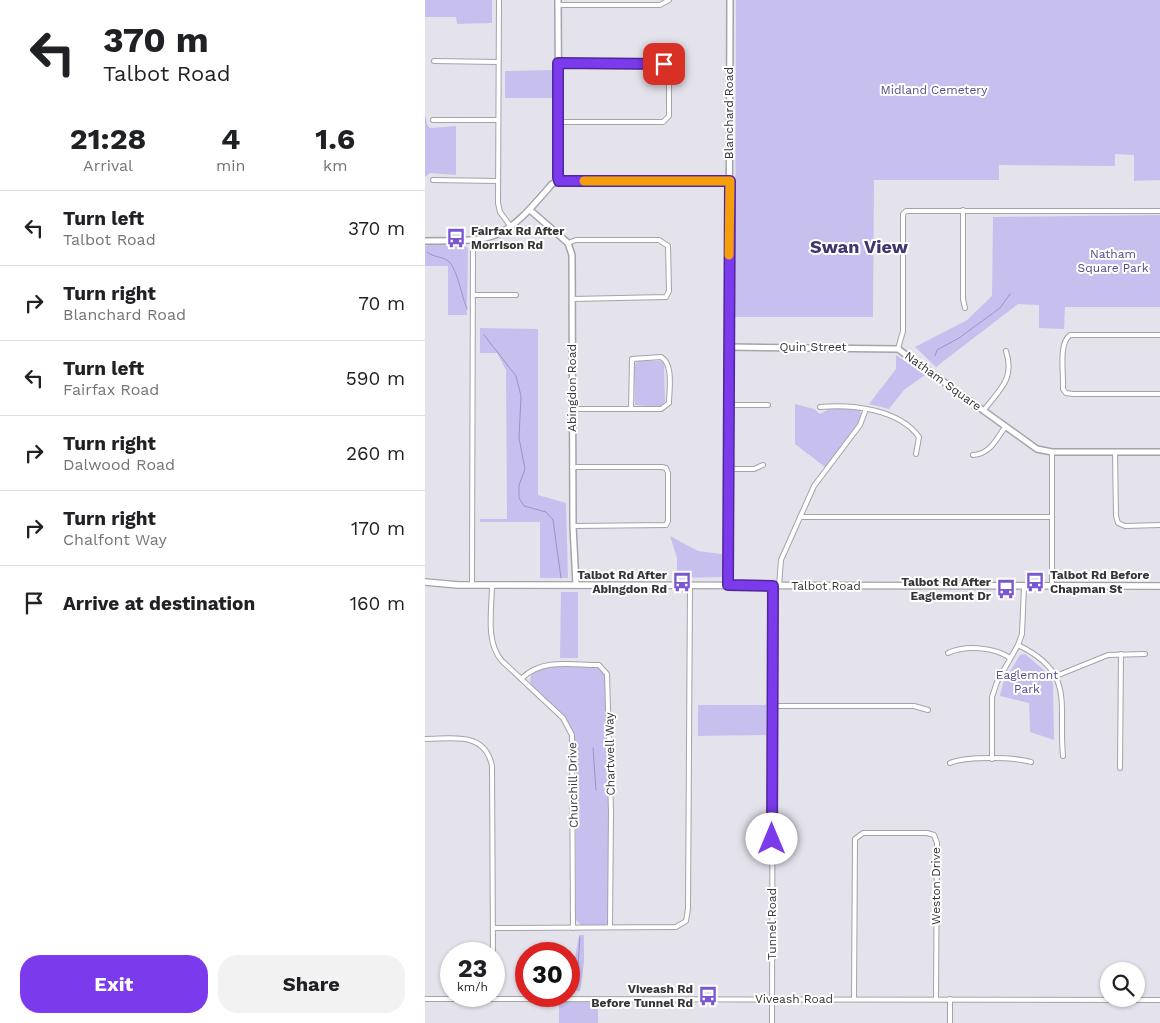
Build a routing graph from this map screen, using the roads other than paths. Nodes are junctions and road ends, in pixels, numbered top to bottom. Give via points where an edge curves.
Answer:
1 (499, 0) edge
2 (669, 0) edge
3 (729, 0) edge
4 (558, 3) edge
5 (434, 61) dead end
6 (498, 62) junction
7 (558, 63) junction
8 (433, 120) dead end
9 (498, 120) junction
10 (558, 122) junction
11 (433, 180) dead end
12 (497, 181) junction
13 (559, 181) junction
14 (730, 181) junction
15 (531, 210) junction
16 (963, 210) junction
17 (1160, 211) edge
18 (511, 227) junction
19 (425, 241) edge
20 (473, 241) junction
21 (568, 243) junction
22 (474, 295) junction
23 (516, 295) dead end
24 (573, 299) junction
25 (965, 308) dead end
26 (1160, 335) edge
27 (728, 347) junction
28 (899, 349) junction
29 (1006, 351) dead end
30 (1160, 394) edge
31 (727, 405) junction
32 (768, 405) dead end
33 (820, 407) dead end
34 (572, 409) junction
35 (631, 409) junction
36 (866, 409) junction
37 (984, 410) junction
38 (1005, 427) junction
39 (1052, 452) junction
40 (1115, 452) junction
41 (1160, 452) edge
42 (916, 454) dead end
43 (973, 455) dead end
44 (763, 465) dead end
45 (572, 467) junction
46 (728, 469) junction
47 (800, 516) junction
48 (1051, 517) junction
49 (1160, 525) edge
50 (573, 526) junction
51 (425, 582) edge
52 (432, 584) junction
53 (472, 585) junction
54 (492, 585) junction
55 (576, 585) junction
56 (728, 585) junction
57 (690, 586) junction
58 (776, 586) junction
59 (1024, 586) junction
60 (1052, 586) junction
61 (1160, 586) edge
62 (425, 587) edge
63 (1018, 645) junction
64 (948, 653) dead end
65 (1121, 654) junction
66 (1145, 654) dead end
67 (1009, 658) junction
68 (1056, 676) junction
69 (522, 678) junction
70 (773, 706) junction
71 (928, 710) dead end
72 (425, 739) edge
73 (1063, 756) dead end
74 (992, 759) junction
75 (1031, 762) dead end
76 (950, 763) dead end
77 (1120, 768) dead end
78 (610, 927) junction
79 (493, 928) junction
80 (573, 928) junction
81 (493, 942) edge
82 (426, 997) edge
83 (440, 997) edge
84 (505, 997) edge
85 (772, 998) junction
86 (854, 998) junction
87 (937, 998) junction
88 (950, 999) junction
89 (1160, 1000) edge
90 (772, 1023) edge
91 (950, 1023) edge

1 - 6 street
2 - 4 street via 661,4
3 - 14 street, Blanchard Road
4 - 7 street
5 - 6 street
6 - 9 street
7 - 10 street
7 - 10 street via 661,64 667,66 669,72 669,116 663,122
8 - 9 street
9 - 12 street
10 - 13 street
11 - 12 street
12 - 18 street via 500,212
13 - 14 street
13 - 15 street via 552,184
14 - 27 street, Blanchard Road
15 - 18 street
15 - 21 street
16 - 17 street, Natham Square
16 - 25 street
16 - 28 street, Natham Square via 909,210 903,214 903,331
18 - 20 street via 496,236
19 - 20 street
20 - 22 street
21 - 24 street, Abingdon Road via 572,255
21 - 24 street via 576,240 659,240 668,246 669,292 666,298
22 - 23 street
22 - 53 street
24 - 34 street, Abingdon Road
26 - 30 street via 1070,335 1063,346 1063,389 1066,392
27 - 28 street, Quin Street
27 - 31 street, Blanchard Road
28 - 37 street, Natham Square
29 - 37 street via 1009,375
31 - 32 street
31 - 46 street, Blanchard Road
33 - 36 street
34 - 35 street
34 - 45 street, Abingdon Road
35 - 35 street via 667,406 669,366 666,360 661,357 632,359
36 - 42 street via 893,417 917,434 920,441
36 - 47 street, Tunnel Road via 860,424 815,486
37 - 38 street, Natham Square
38 - 39 street, Natham Square via 1031,446
38 - 43 street via 989,450
39 - 40 street, Natham Square
39 - 48 street
40 - 41 street, Natham Square
40 - 49 street via 1115,516 1118,523 1125,526
44 - 46 street via 754,469
45 - 50 street, Abingdon Road
45 - 50 street via 662,467 666,468 668,482 666,525
46 - 56 street, Blanchard Road
47 - 48 street
47 - 58 street, Tunnel Road via 781,560
48 - 60 street
50 - 55 street, Abingdon Road
51 - 52 main road, Talbot Road
52 - 53 main road, Talbot Road
52 - 62 main road, Talbot Road
53 - 54 main road, Talbot Road
54 - 55 main road, Talbot Road
54 - 69 street, Churchill Drive via 493,647 502,661
55 - 57 main road, Talbot Road
56 - 57 main road, Talbot Road
56 - 58 main road, Talbot Road
57 - 78 street via 688,909 685,923 676,927
58 - 59 main road, Talbot Road
58 - 70 street, Tunnel Road
59 - 60 main road, Talbot Road
59 - 63 street via 1023,625
60 - 61 main road, Talbot Road
63 - 67 street
63 - 68 street via 1044,660
64 - 67 street via 990,650 999,651
65 - 66 street
65 - 68 street via 1108,655
65 - 77 street
67 - 74 street via 993,697
68 - 73 street via 1062,696
69 - 78 street, Chartwell Way via 532,669 548,665 599,665 607,674
69 - 80 street, Churchill Drive via 563,718 572,735
70 - 71 street via 914,706
70 - 85 street, Tunnel Road
72 - 79 street via 471,740 483,746 489,754 492,766
74 - 75 street
74 - 76 street
78 - 80 street
79 - 80 street
79 - 81 street
82 - 83 street, Viveash Road
84 - 85 street, Viveash Road
85 - 86 street, Viveash Road
85 - 90 street, Tunnel Road
86 - 87 street, Viveash Road
86 - 87 street, Weston Drive via 855,838 863,833 934,835 937,843
87 - 88 street, Viveash Road
88 - 89 street, Viveash Road
88 - 91 street

